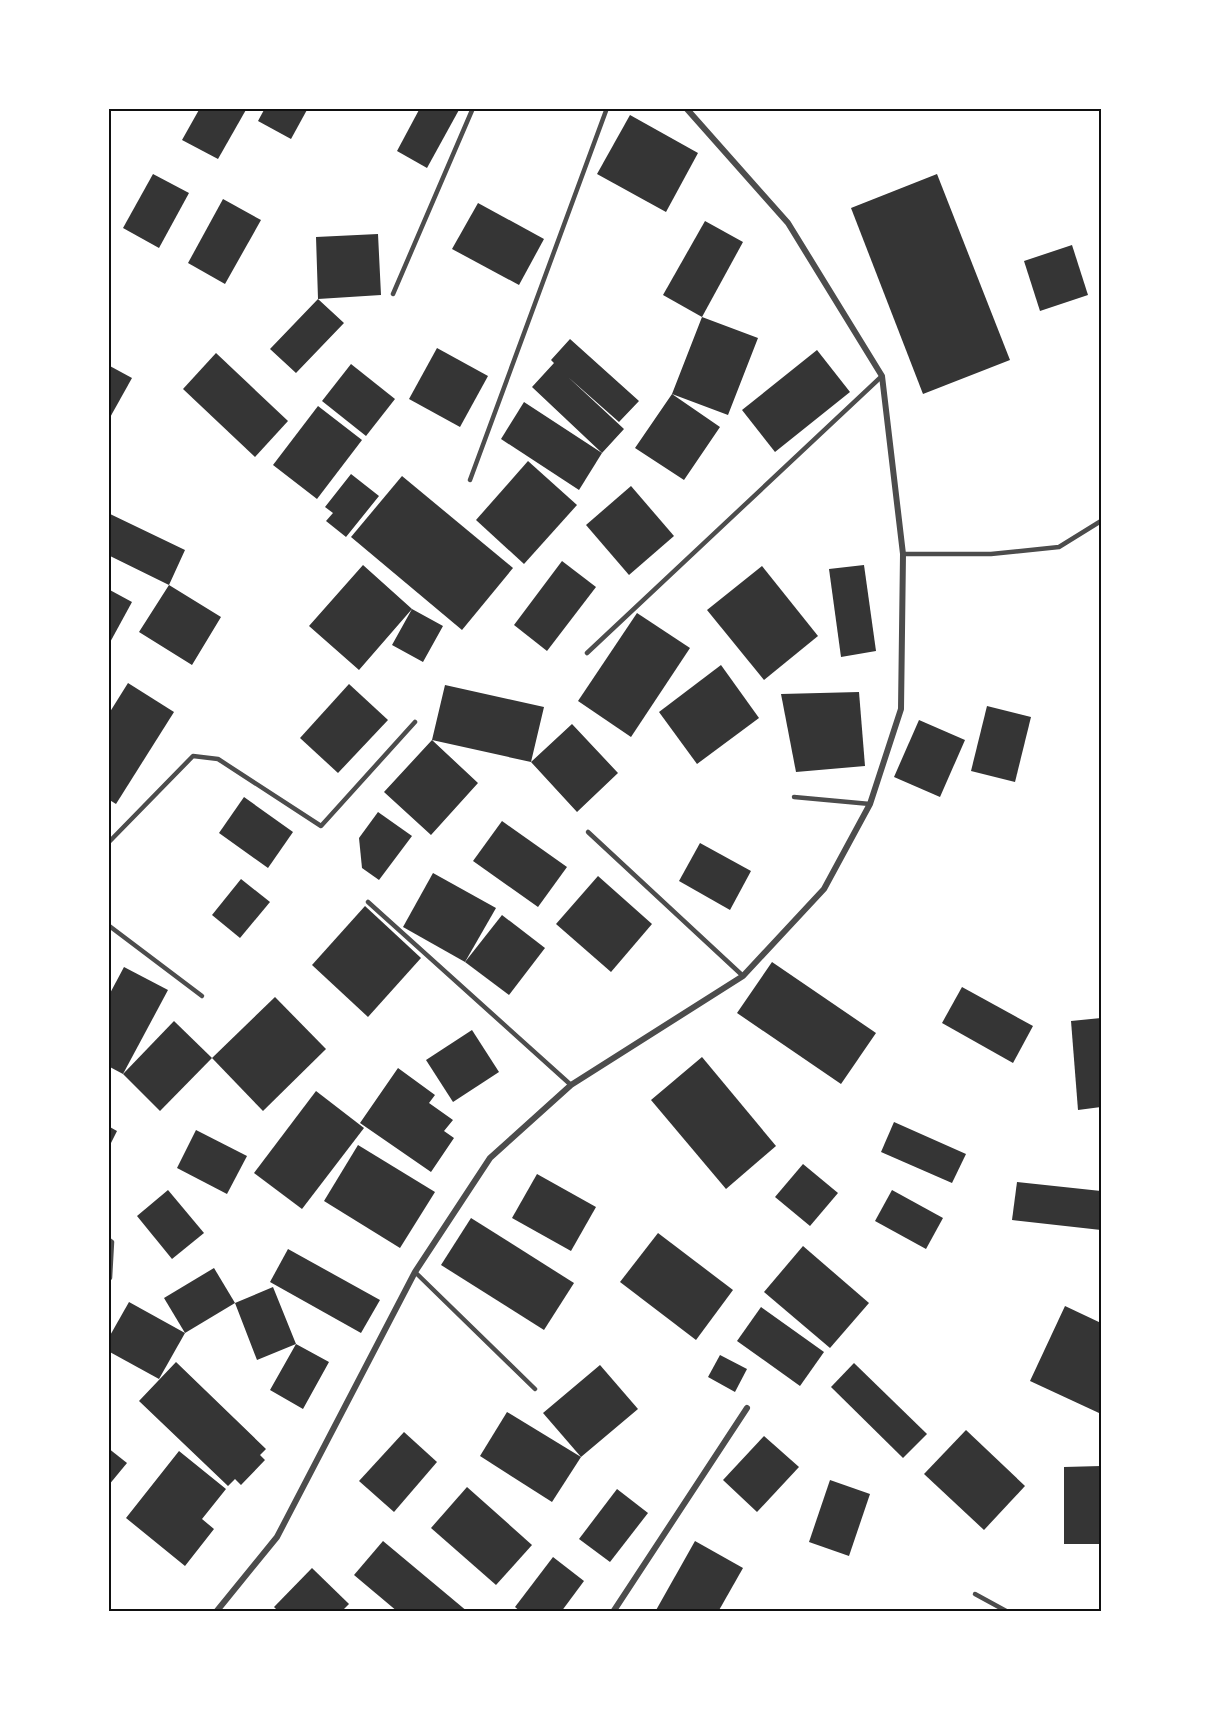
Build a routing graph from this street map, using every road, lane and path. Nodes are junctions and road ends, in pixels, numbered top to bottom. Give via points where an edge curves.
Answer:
1 (473, 108) edge
2 (607, 108) edge
3 (686, 108) edge
4 (393, 294) dead end
5 (882, 376) junction
6 (470, 480) dead end
7 (1101, 521) edge
8 (903, 554) junction
9 (587, 653) dead end
10 (415, 722) dead end
11 (794, 797) dead end
12 (870, 804) junction
13 (588, 832) dead end
14 (108, 843) edge
15 (368, 902) dead end
16 (108, 925) edge
17 (743, 976) junction
18 (202, 996) dead end
19 (571, 1085) junction
20 (108, 1239) edge
21 (415, 1272) junction
22 (108, 1280) edge
23 (535, 1389) dead end
24 (747, 1408) dead end
25 (975, 1594) dead end
26 (216, 1612) edge
27 (613, 1612) edge
28 (1008, 1612) edge

1 - 4 lane
2 - 6 lane
3 - 5 street via 788,223
5 - 8 street
5 - 9 lane
7 - 8 lane via 1059,547 991,554
8 - 12 street via 901,709
10 - 14 lane via 321,826 218,759 193,756
11 - 12 lane
12 - 17 street via 824,889
13 - 17 lane
15 - 19 lane
16 - 18 lane
17 - 19 street
19 - 21 street via 490,1158
20 - 22 lane via 112,1242
21 - 23 lane
21 - 26 street via 277,1537
24 - 27 street
25 - 28 lane

